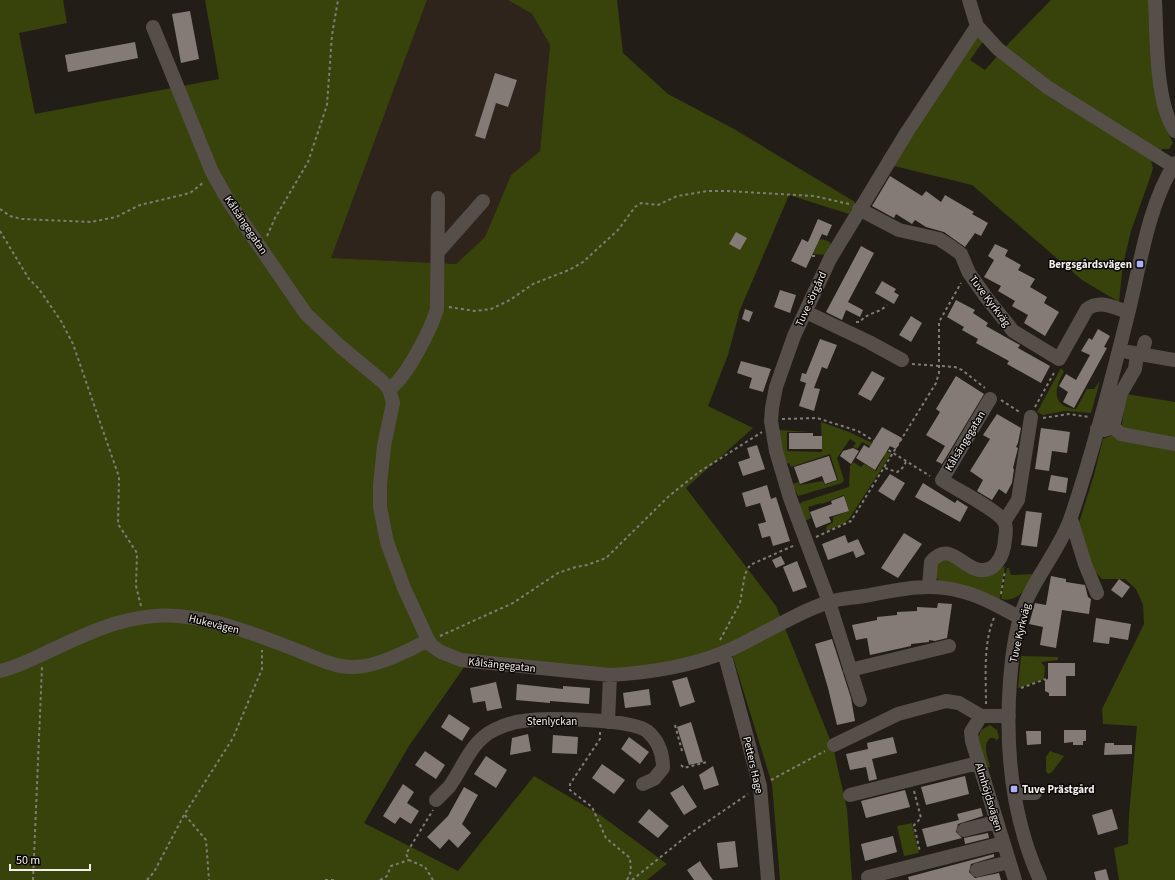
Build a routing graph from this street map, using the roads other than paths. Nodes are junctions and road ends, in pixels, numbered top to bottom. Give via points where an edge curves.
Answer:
1 (969, 0) edge
2 (1155, 0) edge
3 (977, 26) junction
4 (153, 27) dead end
5 (1175, 130) edge
6 (1174, 164) edge
7 (438, 198) dead end
8 (483, 200) dead end
9 (858, 209) junction
10 (438, 258) junction
11 (806, 312) junction
12 (1128, 312) junction
13 (1118, 350) junction
14 (1141, 350) junction
15 (902, 360) dead end
16 (1175, 360) edge
17 (389, 388) junction
18 (990, 399) dead end
19 (1031, 417) road end
20 (1112, 427) junction
21 (1097, 429) junction
22 (1175, 444) edge
23 (1071, 519) junction
24 (1004, 522) junction
25 (929, 586) junction
26 (1097, 593) dead end
27 (829, 602) junction
28 (1021, 618) junction
29 (428, 640) junction
30 (949, 646) dead end
31 (721, 653) junction
32 (850, 670) junction
33 (0, 671) edge
34 (610, 675) junction
35 (860, 700) dead end
36 (981, 716) junction
37 (1009, 716) junction
38 (604, 721) junction
39 (834, 745) road end
40 (978, 763) junction
41 (643, 784) dead end
42 (1014, 789) junction
43 (1035, 793) dead end
44 (850, 796) dead end
45 (436, 800) road end
46 (996, 822) junction
47 (964, 830) dead end
48 (1003, 843) junction
49 (1009, 862) junction
50 (977, 870) dead end
51 (868, 877) dead end
52 (768, 880) edge
53 (1015, 880) edge
54 (1040, 880) edge

1 - 3 street
2 - 5 street via 1163,97 1167,115
3 - 6 street via 998,49 1047,87
3 - 9 street, Tuve sörgård
4 - 17 street, Kålsängegatan via 216,178 229,202 306,314 341,348
6 - 12 street, Tuve Kyrkväg via 1152,214
7 - 10 street
8 - 10 street
9 - 11 street, Tuve sörgård via 830,259
9 - 12 street, Tuve Kyrkväg via 899,230 939,240 961,254 969,272 1013,331 1059,359 1086,309 1099,304
10 - 17 street via 437,309 433,322 396,385
11 - 15 street
11 - 27 street, Tuve sörgård via 794,336 776,387 771,424 776,454 805,542
12 - 13 street, Tuve Kyrkväg
13 - 14 street
13 - 21 street, Tuve Kyrkväg
14 - 16 street
14 - 20 street via 1135,369 1121,393
17 - 29 street, Kålsängegatan via 392,403 384,446 380,507 387,542 404,588
18 - 24 street, Kålsängegatan via 942,480 992,511
19 - 24 street via 1018,500
20 - 21 street
20 - 22 street via 1121,434
21 - 23 street, Tuve Kyrkväg
23 - 26 street
23 - 28 street, Tuve Kyrkväg via 1029,594
24 - 25 street via 1006,530 1003,555 997,564 983,570 974,568 950,554 940,554 931,562
25 - 27 street, Kålsängegatan
25 - 28 street, Kålsängegatan via 961,591
27 - 31 street, Kålsängegatan
27 - 32 street
28 - 37 street, Tuve Kyrkväg via 1010,680
29 - 33 street, Hukevägen via 415,648 371,664 341,666 263,637 200,619 177,616 143,618 96,630
29 - 34 street, Kålsängegatan via 441,652 461,660
30 - 32 street
31 - 34 street, Kålsängegatan via 634,674
31 - 52 street, Petters Hage via 760,786
32 - 35 street
34 - 38 street
36 - 37 street
36 - 39 street via 960,703 946,701 898,714
36 - 40 street, Almhöjdsvägen via 971,732
37 - 42 street, Tuve Kyrkväg via 1008,754
38 - 41 street, Stenlyckan via 636,726 646,730 656,740 661,749 663,768 654,779
38 - 45 street, Stenlyckan via 523,721 494,730 473,748 449,786
40 - 44 street
40 - 46 street, Almhöjdsvägen
42 - 43 street via 1023,793
42 - 54 street, Tuve Kyrkväg via 1032,862
46 - 47 street
46 - 48 street, Almhöjdsvägen
48 - 49 street, Almhöjdsvägen
48 - 51 street
49 - 50 street
49 - 53 street, Almhöjdsvägen

